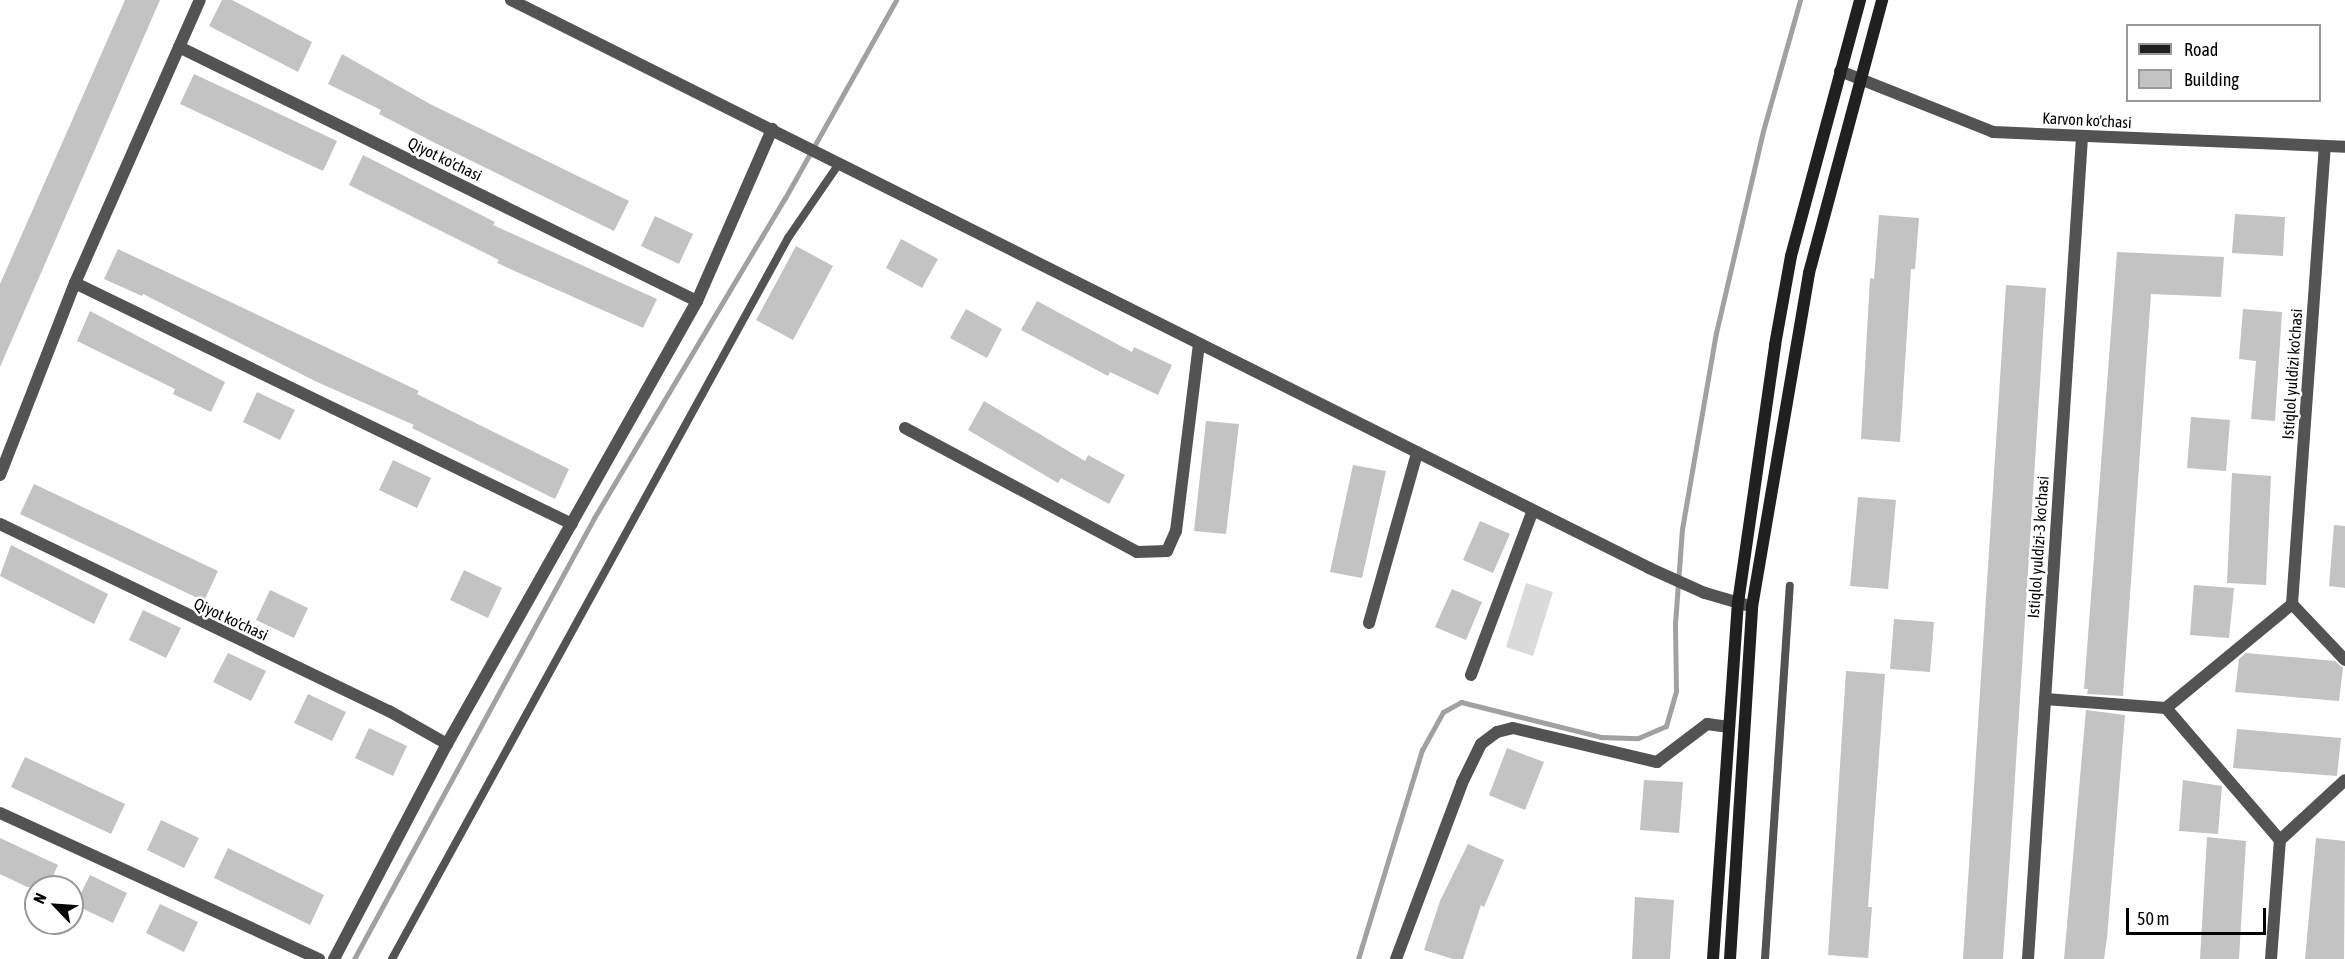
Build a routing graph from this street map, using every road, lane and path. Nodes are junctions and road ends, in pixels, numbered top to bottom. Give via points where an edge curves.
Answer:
1 (200, 0) edge
2 (511, 0) edge
3 (1860, 0) edge
4 (1882, 0) edge
5 (179, 47) junction
6 (1840, 70) junction
7 (1859, 78) junction
8 (772, 129) junction
9 (2082, 137) junction
10 (2325, 146) junction
11 (2345, 147) edge
12 (838, 165) junction
13 (75, 283) junction
14 (698, 302) junction
15 (1199, 344) junction
16 (905, 428) dead end
17 (1417, 453) junction
18 (0, 475) edge
19 (1533, 510) junction
20 (0, 524) edge
21 (572, 524) junction
22 (1790, 586) dead end
23 (1738, 603) junction
24 (2292, 604) junction
25 (1752, 607) junction
26 (1369, 623) dead end
27 (2345, 660) edge
28 (1472, 675) dead end
29 (2045, 699) junction
30 (2166, 708) junction
31 (1730, 726) junction
32 (447, 744) junction
33 (2345, 780) edge
34 (0, 813) edge
35 (2280, 840) junction
36 (319, 959) edge
37 (334, 959) edge
38 (392, 959) edge
39 (1396, 959) edge
40 (1713, 959) edge
41 (1731, 959) edge
42 (1765, 959) edge
43 (2028, 959) edge
44 (2271, 959) edge

1 - 5 street
2 - 8 street
3 - 6 main road
4 - 7 main road
5 - 13 street
5 - 14 street, Qiyot ko'chasi
6 - 7 street, Karvon ko'chasi
6 - 23 main road via 1791,256
7 - 9 street, Karvon ko'chasi via 1993,132
7 - 25 main road via 1809,273
8 - 12 street
8 - 14 street
9 - 10 street, Karvon ko'chasi
9 - 29 street, Istiqlol yuldizi-3 ko'chasi
10 - 11 street, Karvon ko'chasi
10 - 24 street, Istiqlol yuldizi ko'chasi
12 - 15 street
12 - 38 lane via 788,238
13 - 18 street
13 - 21 street
14 - 21 street
15 - 16 street via 1176,531 1167,551 1137,552
15 - 17 street
17 - 19 street
17 - 26 street
19 - 23 street via 1648,568
19 - 28 street
20 - 32 street, Qiyot ko'chasi via 389,711
21 - 32 street
22 - 42 lane
23 - 25 street
23 - 31 main road
24 - 27 street
24 - 30 street
25 - 41 main road
29 - 30 street
29 - 43 street, Istiqlol yuldizi-3 ko'chasi
30 - 35 street
31 - 39 street via 1707,724 1657,762 1514,728 1497,732 1481,744 1462,783
31 - 40 main road
32 - 37 street
33 - 35 street
34 - 36 street
35 - 44 street

